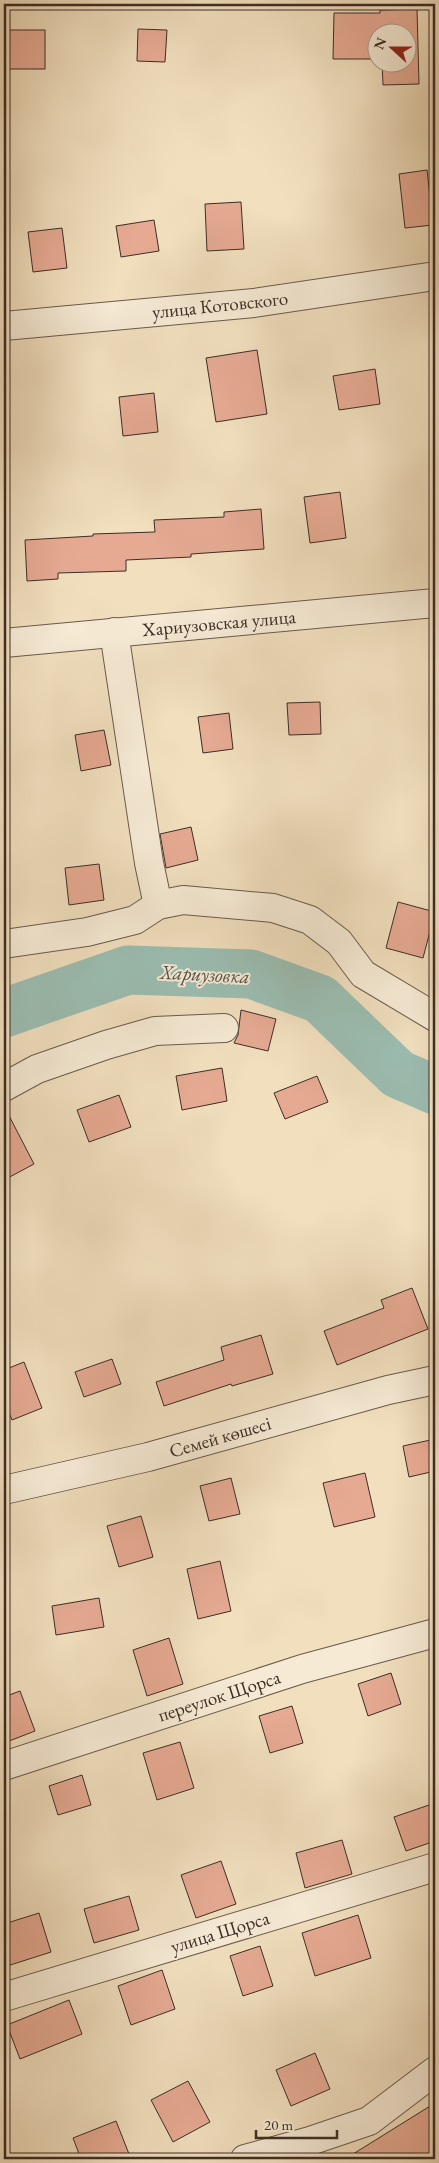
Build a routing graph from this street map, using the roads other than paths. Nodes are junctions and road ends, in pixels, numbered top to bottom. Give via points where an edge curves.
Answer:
1 (435, 276) edge
2 (4, 326) edge
3 (435, 603) edge
4 (114, 632) junction
5 (4, 643) edge
6 (158, 905) junction
7 (4, 944) edge
8 (435, 1017) edge
9 (224, 1028) dead end
10 (4, 1087) edge
11 (435, 1380) edge
12 (4, 1490) edge
13 (435, 1632) edge
14 (4, 1766) edge
15 (435, 1867) edge
16 (4, 1997) edge
17 (435, 2071) edge
18 (245, 2159) edge

1 - 2 street, улица Котовского via 254,303
3 - 4 street, Хариузовская улица
4 - 5 street, Хариузовская улица
4 - 6 street
6 - 7 street via 125,923
6 - 8 street via 183,900 273,908 310,920 339,942 363,974
9 - 10 street via 155,1031 37,1068
11 - 12 street, Семей көшесі via 148,1456
13 - 14 street, переулок Щорса via 302,1669
15 - 16 street, улица Щорса
17 - 18 street via 369,2121

